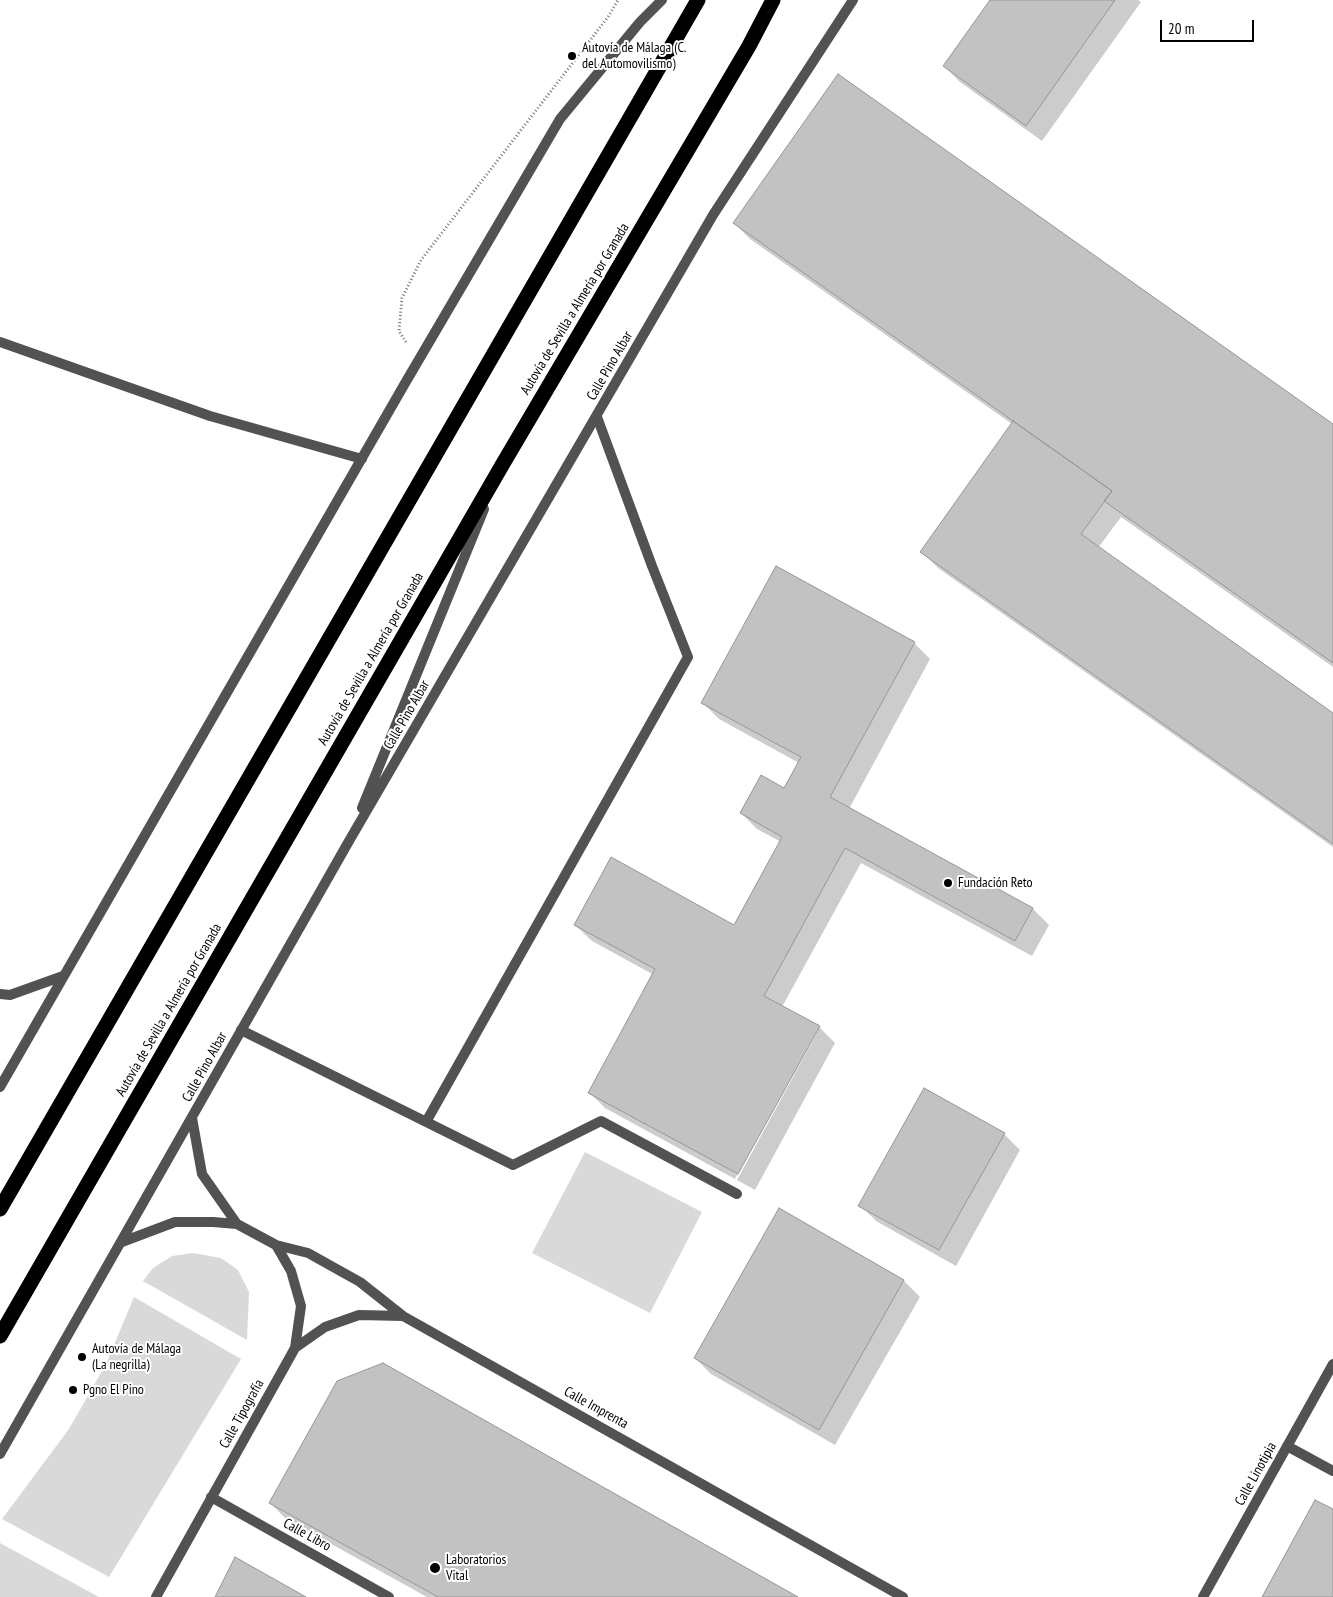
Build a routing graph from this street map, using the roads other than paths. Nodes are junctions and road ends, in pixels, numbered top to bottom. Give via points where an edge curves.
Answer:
1 (662, 0) edge
2 (698, 0) edge
3 (773, 0) edge
4 (853, 0) edge
5 (0, 342) edge
6 (597, 417) junction
7 (362, 459) junction
8 (501, 467) junction
9 (349, 841) junction
10 (64, 976) junction
11 (0, 994) edge
12 (241, 1030) junction
13 (0, 1087) edge
14 (192, 1118) junction
15 (426, 1122) junction
16 (737, 1194) dead end
17 (0, 1209) edge
18 (237, 1224) junction
19 (122, 1242) junction
20 (276, 1245) junction
21 (403, 1316) junction
22 (0, 1336) edge
23 (295, 1348) junction
24 (1333, 1364) edge
25 (1287, 1446) junction
26 (0, 1454) edge
27 (1333, 1471) edge
28 (211, 1497) junction
29 (156, 1597) edge
30 (390, 1597) edge
31 (903, 1597) edge
32 (1202, 1597) edge

1 - 7 street via 640,22 560,120
2 - 17 highway
3 - 8 highway, Autovía de Sevilla a Almería por Granada via 744,55
4 - 6 street, Calle Pino Albar via 713,215
5 - 7 street via 210,416
6 - 9 street, Calle Pino Albar
6 - 15 street via 688,657
7 - 10 street
8 - 9 street
8 - 22 highway, Autovía de Sevilla a Almería por Granada
9 - 12 street, Calle Pino Albar
10 - 11 street via 10,995
10 - 13 street
12 - 14 street, Calle Pino Albar
12 - 15 street
14 - 18 street, Calle Imprenta via 202,1174
14 - 19 street, Calle Pino Albar
15 - 16 street via 513,1165 601,1121
18 - 19 street, Calle Imprenta via 175,1222
18 - 20 street, Calle Imprenta
19 - 26 street, Calle Pino Albar
20 - 21 street, Calle Imprenta via 308,1253 334,1267 360,1282
20 - 23 street via 291,1271 301,1306
21 - 23 street, Calle Tipografía via 359,1315 325,1326
21 - 31 street, Calle Imprenta
23 - 28 street, Calle Tipografía
24 - 25 street, Calle Linotipia
25 - 27 street
25 - 32 street, Calle Linotipia
28 - 29 street, Calle Tipografía
28 - 30 street, Calle Libro

